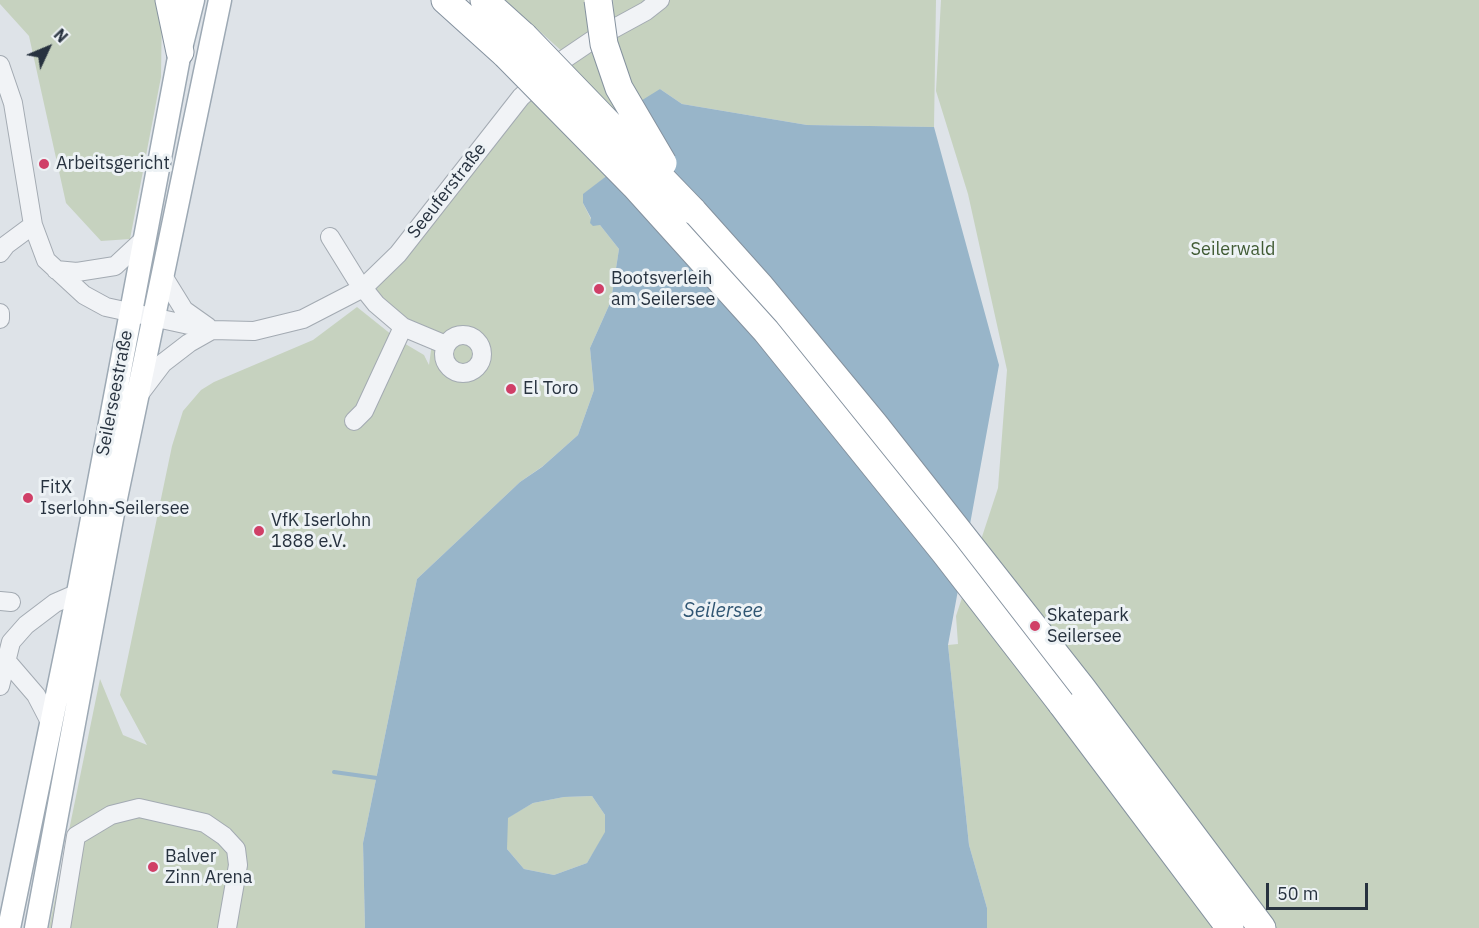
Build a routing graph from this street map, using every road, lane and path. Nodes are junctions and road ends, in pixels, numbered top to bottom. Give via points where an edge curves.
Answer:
1 (169, 0) edge
2 (193, 0) edge
3 (220, 0) edge
4 (445, 0) edge
5 (484, 0) edge
6 (598, 0) edge
7 (660, 0) edge
8 (515, 46) junction
9 (180, 52) junction
10 (0, 65) edge
11 (692, 210) junction
12 (33, 225) junction
13 (330, 237) dead end
14 (144, 239) junction
15 (0, 253) edge
16 (56, 270) junction
17 (163, 276) junction
18 (363, 288) junction
19 (0, 313) edge
20 (130, 314) junction
21 (0, 319) edge
22 (154, 319) junction
23 (404, 327) junction
24 (212, 330) junction
25 (446, 345) dead end
26 (136, 399) junction
27 (354, 421) dead end
28 (78, 593) junction
29 (5, 659) junction
30 (0, 686) edge
31 (1071, 695) junction
32 (50, 722) junction
33 (64, 845) junction
34 (9, 928) edge
35 (36, 928) edge
36 (61, 928) edge
37 (227, 928) edge
38 (1230, 928) edge
39 (1262, 928) edge

1 - 9 highway
2 - 9 main road, Seilerseestraße
3 - 17 main road, Seilerseestraße
4 - 8 highway
5 - 8 highway
6 - 11 highway, bridge via 604,44 619,88
7 - 18 street, Seeuferstraße via 560,62 521,97 398,254
8 - 11 highway, bridge
8 - 31 highway, bridge via 766,331 945,553
9 - 14 main road, Seilerseestraße
10 - 12 street, Seeuferstraße via 12,103
11 - 31 highway via 875,425
12 - 15 street
12 - 16 street, Seeuferstraße via 46,260
13 - 18 street
14 - 16 street via 115,266 77,272
14 - 20 main road, Seilerseestraße
16 - 20 street, Seeuferstraße via 84,295
17 - 22 main road, Seilerseestraße
17 - 24 street via 184,310
18 - 23 street
18 - 24 street, Seeuferstraße via 293,322 254,331
19 - 21 street
20 - 22 street, Seeuferstraße
20 - 28 main road, Seilerseestraße
22 - 24 street, Seeuferstraße
22 - 26 main road, Seilerseestraße
23 - 25 street
23 - 27 street via 364,411
24 - 26 street via 163,363
26 - 33 main road, Seilerseestraße
28 - 29 street via 55,603 26,625 11,642
28 - 32 main road, Seilerseestraße
29 - 30 street
29 - 32 street via 36,695
31 - 38 highway
31 - 39 highway
32 - 34 main road, Seilerseestraße
33 - 35 main road, Seilerseestraße
33 - 36 street
33 - 37 street via 111,815 139,807 205,823 236,849 238,865

